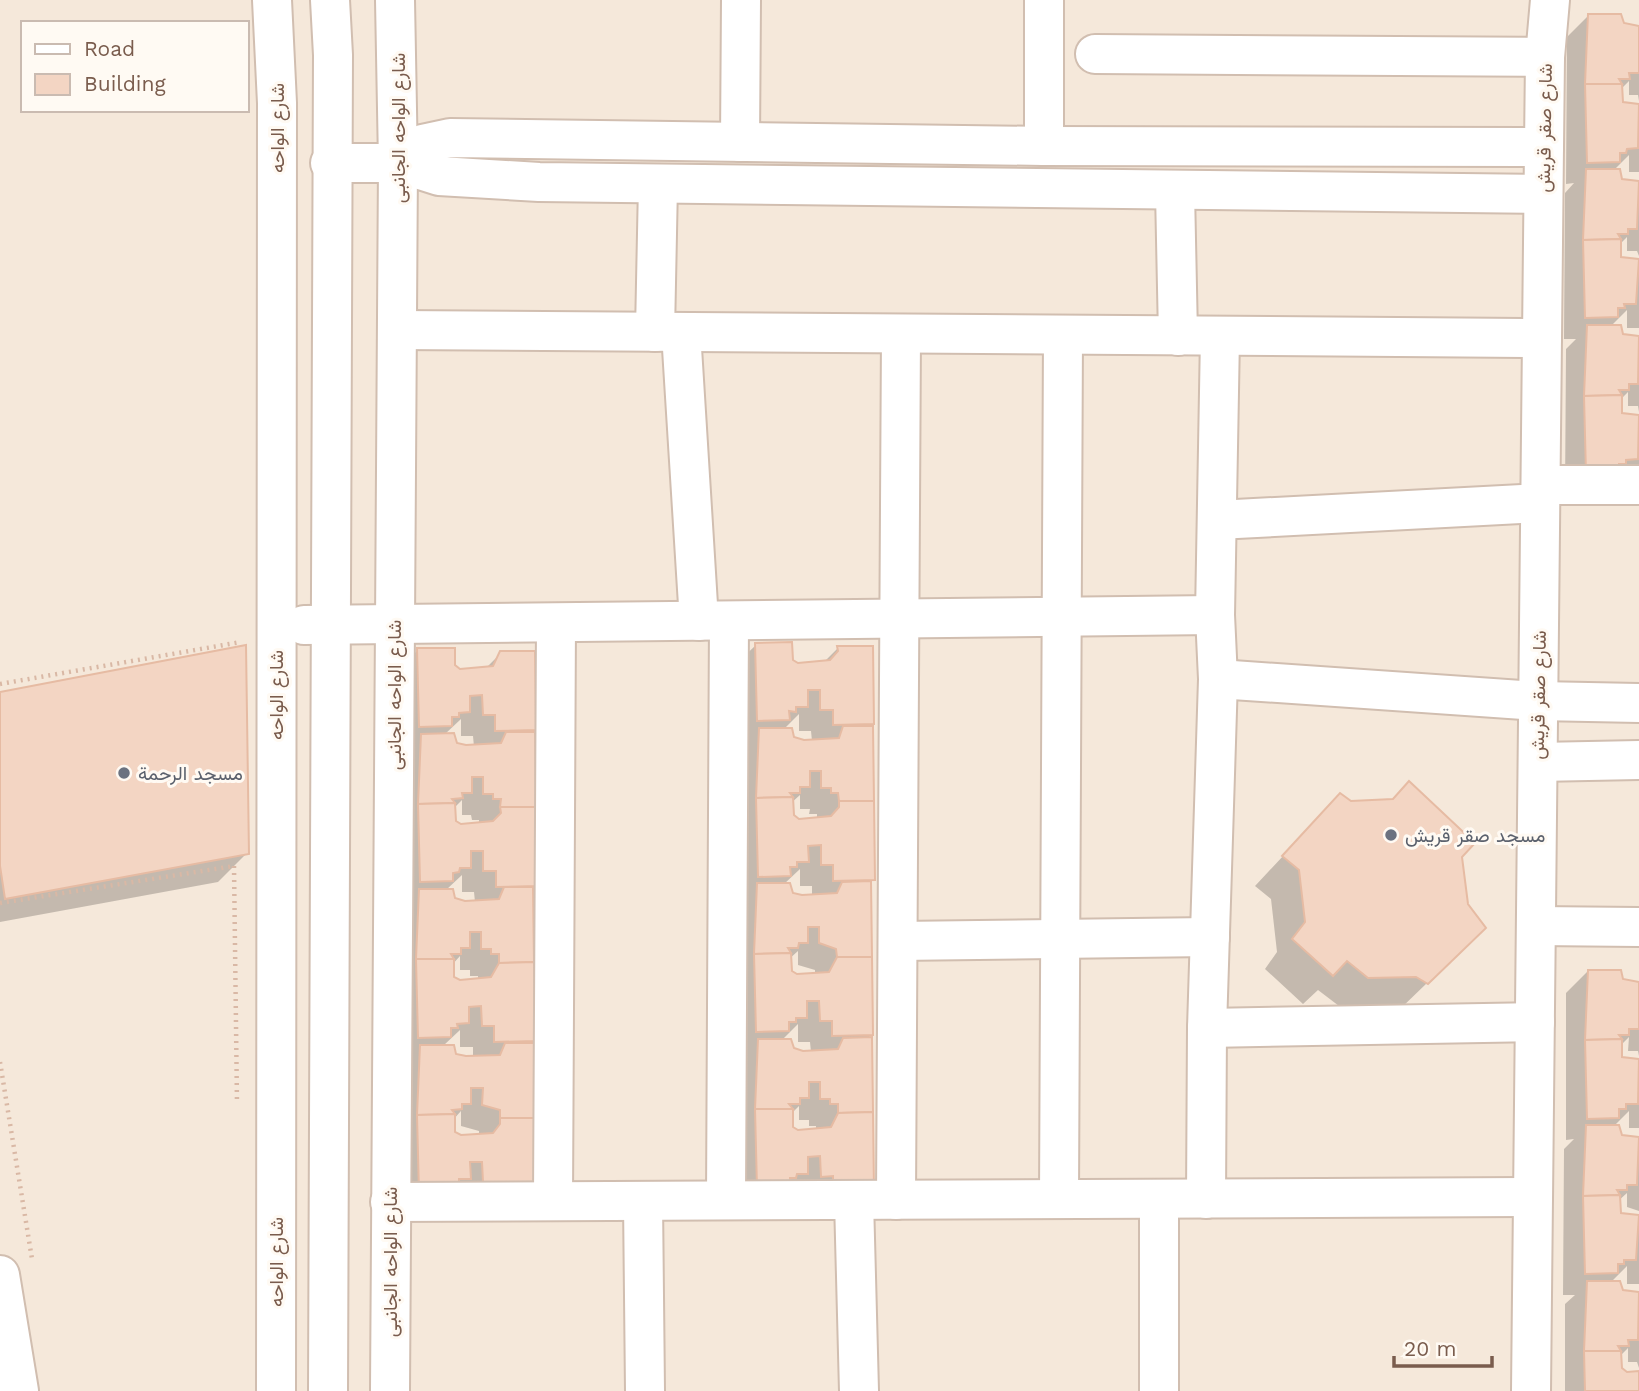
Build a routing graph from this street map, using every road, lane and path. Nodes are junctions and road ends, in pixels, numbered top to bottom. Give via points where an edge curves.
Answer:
1 (272, 0) edge
2 (330, 0) edge
3 (396, 0) edge
4 (741, 0) edge
5 (1044, 0) edge
6 (1550, 0) edge
7 (1095, 54) dead end
8 (1545, 57) junction
9 (540, 139) junction
10 (740, 142) junction
11 (1044, 146) junction
12 (1544, 147) junction
13 (330, 163) junction
14 (398, 163) junction
15 (539, 182) junction
16 (658, 184) junction
17 (1175, 191) junction
18 (1543, 194) junction
19 (397, 330) junction
20 (668, 332) junction
21 (901, 334) junction
22 (1063, 335) junction
23 (1178, 336) junction
24 (1220, 336) junction
25 (1542, 338) junction
26 (1639, 485) edge
27 (1540, 494) junction
28 (1217, 520) junction
29 (1216, 615) junction
30 (1062, 617) junction
31 (900, 619) junction
32 (714, 621) junction
33 (556, 622) junction
34 (395, 624) junction
35 (328, 625) junction
36 (276, 631) junction
37 (1218, 680) junction
38 (0, 684) edge
39 (1538, 701) junction
40 (1639, 703) edge
41 (1639, 760) edge
42 (1538, 762) junction
43 (276, 859) junction
44 (234, 866) junction
45 (0, 903) edge
46 (1536, 926) junction
47 (1639, 926) edge
48 (1210, 937) junction
49 (1060, 939) junction
50 (898, 941) junction
51 (1535, 1023) junction
52 (1207, 1028) junction
53 (0, 1062) edge
54 (237, 1107) dead end
55 (1533, 1197) junction
56 (1059, 1199) junction
57 (1159, 1199) junction
58 (1206, 1199) junction
59 (726, 1200) junction
60 (854, 1200) junction
61 (896, 1200) junction
62 (553, 1201) junction
63 (643, 1201) junction
64 (390, 1202) junction
65 (17, 1271) edge
66 (19, 1391) edge
67 (276, 1391) edge
68 (328, 1391) edge
69 (390, 1391) edge
70 (645, 1391) edge
71 (859, 1391) edge
72 (1159, 1391) edge
73 (1531, 1391) edge

1 - 36 street, شارع الواحه via 277,103
2 - 13 street
3 - 14 street, شارع الواحه الجانبى
4 - 10 street
5 - 11 street
6 - 8 street, شارع صقر قريش
7 - 8 street
8 - 12 street, شارع صقر قريش
9 - 10 street
9 - 14 street via 436,139
9 - 15 street
10 - 11 street
11 - 12 street
12 - 18 street, شارع صقر قريش
13 - 14 street
13 - 35 street
14 - 15 street via 439,176
14 - 19 street, شارع الواحه الجانبى
15 - 16 street
16 - 17 street
16 - 20 street
17 - 18 street
17 - 23 street
18 - 25 street, شارع صقر قريش
19 - 20 street
19 - 34 street, شارع الواحه الجانبى
20 - 21 street
20 - 32 street
21 - 22 street
21 - 31 street
22 - 23 street
22 - 30 street
23 - 24 street
24 - 25 street
24 - 28 street
25 - 27 street, شارع صقر قريش
26 - 27 street
27 - 28 street
27 - 39 street, شارع صقر قريش
28 - 29 street
29 - 30 street
29 - 37 street
30 - 31 street
30 - 49 street
31 - 32 street
31 - 50 street
32 - 33 street
32 - 59 street
33 - 34 street
33 - 62 street
34 - 35 street
34 - 64 street, شارع الواحه الجانبى
35 - 36 street
35 - 68 street
36 - 38 path
36 - 43 street, شارع الواحه
37 - 39 street
37 - 48 street
39 - 40 street
39 - 42 street, شارع صقر قريش
41 - 42 street
42 - 46 street, شارع صقر قريش
43 - 44 path
43 - 67 street, شارع الواحه
44 - 45 path
44 - 54 path
46 - 47 street
46 - 51 street, شارع صقر قريش
48 - 49 street
48 - 52 street
49 - 50 street
49 - 56 street
50 - 61 street
51 - 52 street
51 - 55 street, شارع صقر قريش
52 - 58 street
53 - 65 path
55 - 58 street
55 - 73 street, شارع صقر قريش
56 - 57 street
56 - 61 street
57 - 58 street
57 - 72 street
59 - 60 street
59 - 63 street
60 - 61 street
60 - 71 street
62 - 63 street
62 - 64 street
63 - 70 street
64 - 69 street, شارع الواحه الجانبى
65 - 66 street

